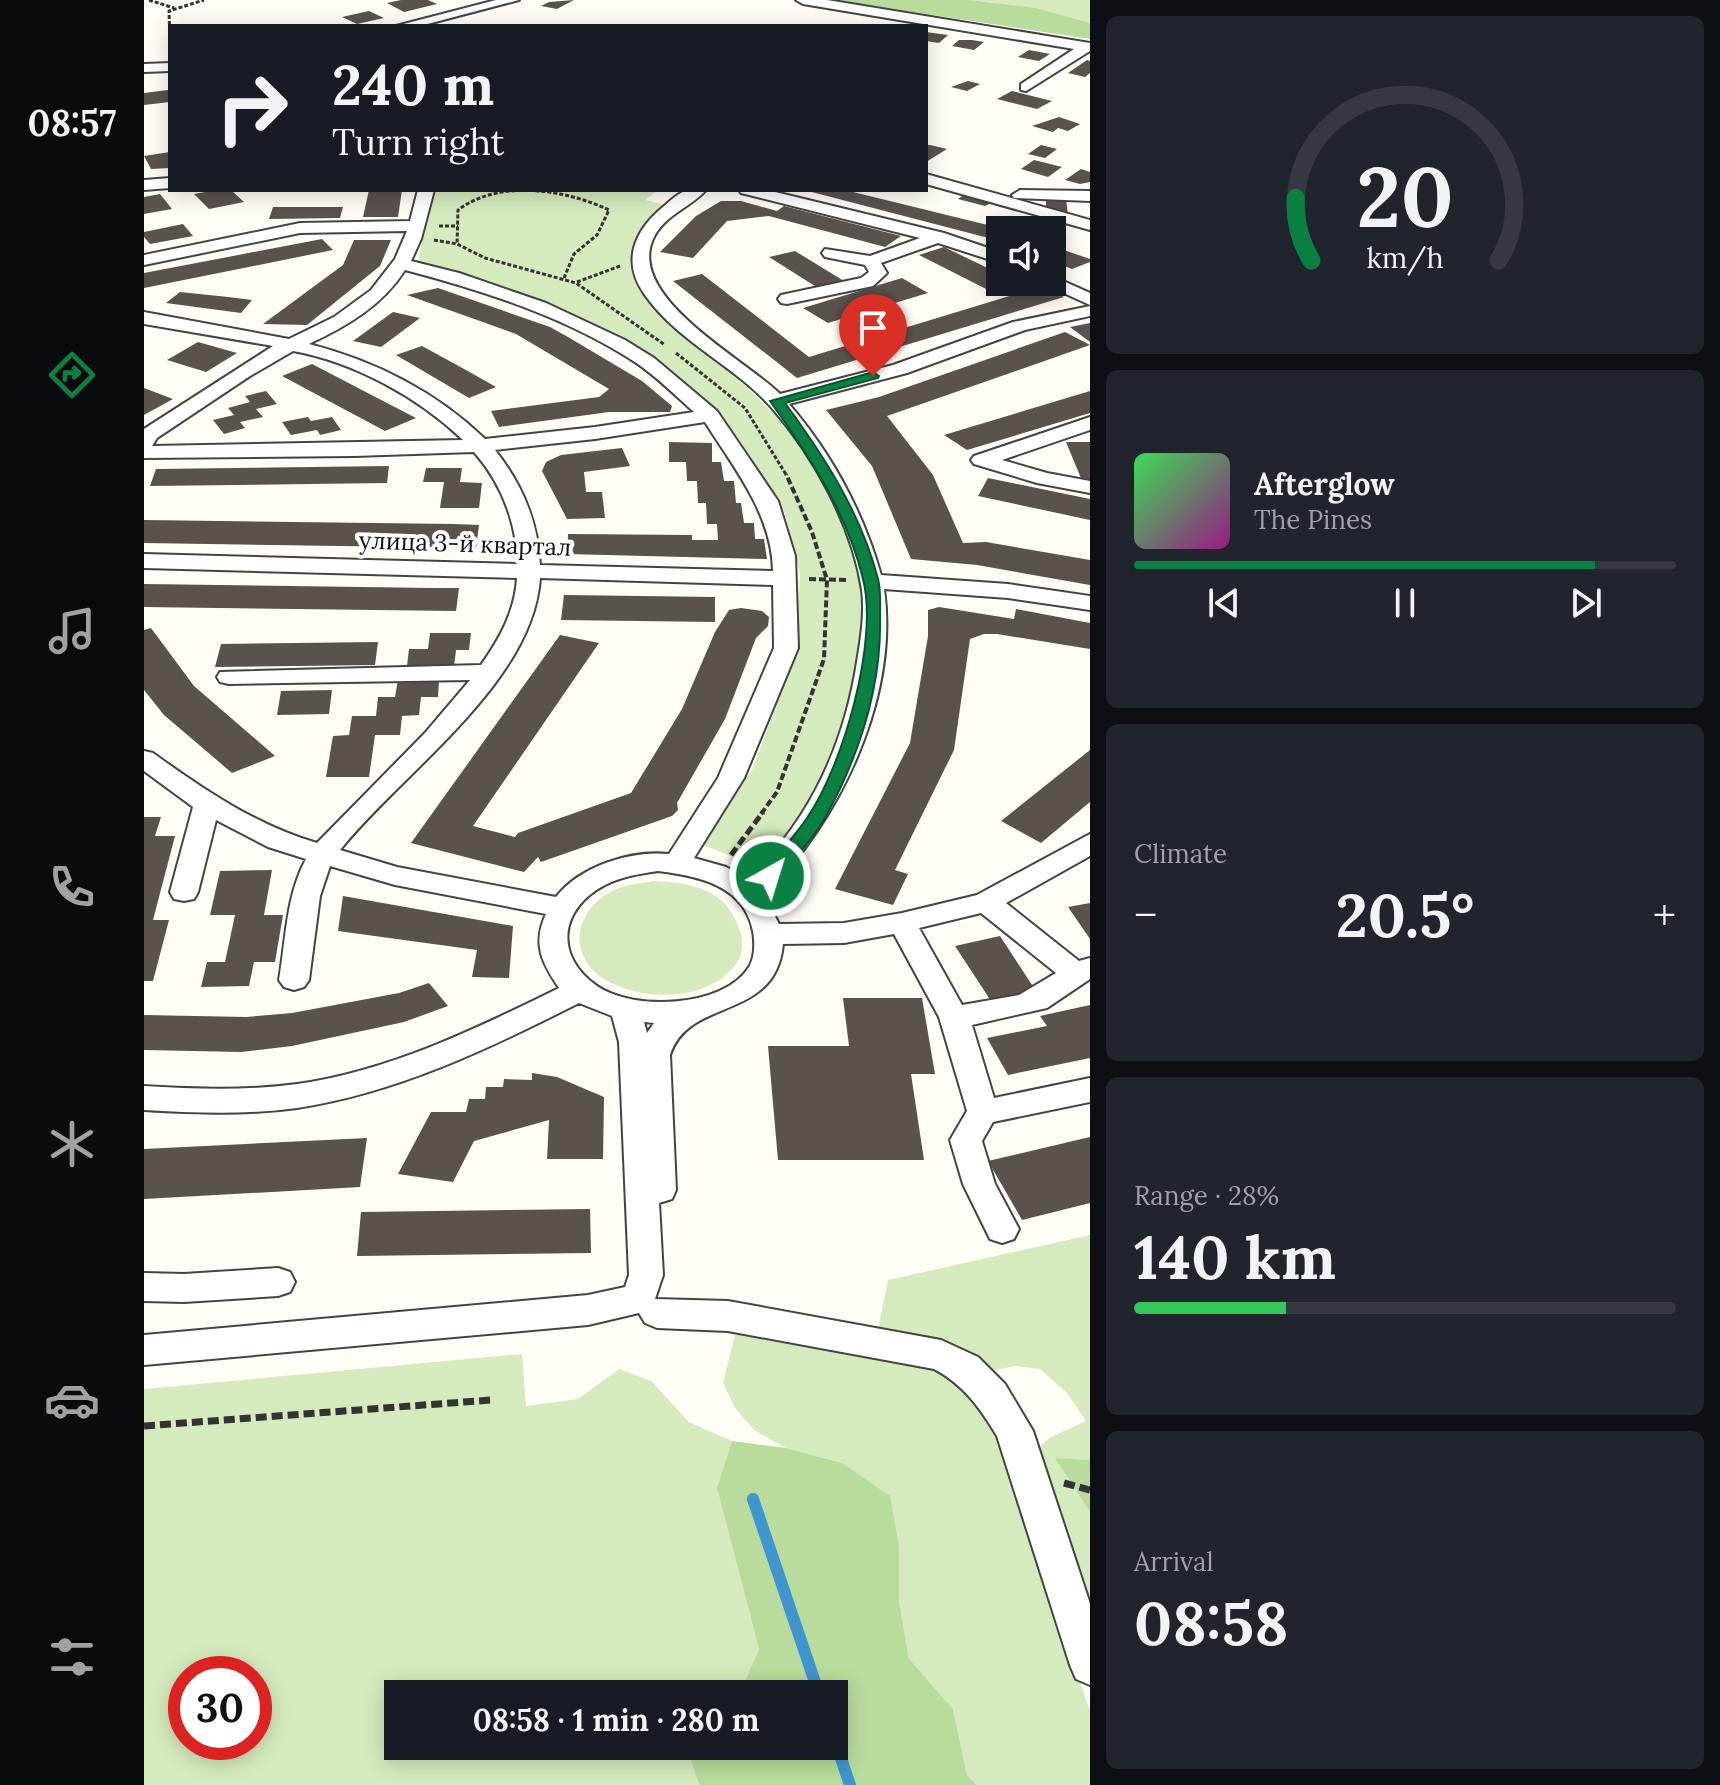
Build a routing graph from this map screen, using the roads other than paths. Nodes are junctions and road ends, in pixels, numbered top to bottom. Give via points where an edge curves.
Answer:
1 (512, 0) edge
2 (803, 0) edge
3 (411, 24) edge
4 (1088, 47) edge
5 (168, 67) edge
6 (144, 68) edge
7 (1026, 87) dead end
8 (928, 180) edge
9 (168, 183) edge
10 (144, 185) edge
11 (425, 192) edge
12 (694, 192) edge
13 (755, 192) edge
14 (991, 196) junction
15 (1090, 196) edge
16 (1090, 225) edge
17 (415, 226) junction
18 (938, 237) junction
19 (831, 253) dead end
20 (986, 253) edge
21 (144, 260) edge
22 (871, 261) junction
23 (402, 264) junction
24 (1066, 288) edge
25 (787, 299) dead end
26 (1090, 300) edge
27 (1090, 311) edge
28 (144, 318) edge
29 (288, 344) junction
30 (777, 401) junction
31 (710, 415) junction
32 (1090, 423) edge
33 (144, 442) edge
34 (1032, 442) junction
35 (481, 445) junction
36 (144, 452) edge
37 (1044, 479) junction
38 (1090, 487) edge
39 (144, 561) edge
40 (529, 572) junction
41 (783, 578) junction
42 (872, 581) junction
43 (1090, 603) edge
44 (488, 672) junction
45 (229, 677) dead end
46 (144, 759) edge
47 (207, 804) junction
48 (1090, 843) edge
49 (323, 854) junction
50 (677, 864) junction
51 (184, 892) dead end
52 (748, 895) junction
53 (986, 902) junction
54 (562, 908) junction
55 (902, 923) junction
56 (769, 934) junction
57 (1082, 970) edge
58 (294, 980) dead end
59 (580, 990) junction
60 (694, 1009) junction
61 (625, 1010) junction
62 (954, 1017) junction
63 (1090, 1090) edge
64 (144, 1098) edge
65 (983, 1112) junction
66 (1002, 1229) dead end
67 (278, 1282) dead end
68 (144, 1287) edge
69 (588, 1310) junction
70 (657, 1313) junction
71 (147, 1349) edge
72 (1090, 1665) edge

1 - 3 street
2 - 4 street
4 - 7 street
5 - 6 street
8 - 14 street
9 - 10 street
11 - 17 street
12 - 30 street via 661,216 646,240 641,273 670,312
13 - 18 street
14 - 15 street
14 - 16 street
17 - 21 street via 300,228
17 - 23 street
18 - 20 street
18 - 22 street
19 - 22 street
22 - 25 street via 878,273 867,282
23 - 29 street via 389,285 357,310
23 - 31 street via 497,291 605,338 647,362
24 - 26 street
27 - 30 street via 1020,326 900,369
28 - 29 street
29 - 33 street
29 - 35 street via 393,382 464,427
30 - 42 street via 835,487
31 - 35 street
31 - 41 street via 767,501 784,556
32 - 34 street
34 - 37 street via 1044,465
34 - 37 street via 981,460
35 - 36 street
35 - 40 street via 505,476 520,510
37 - 38 street
39 - 40 street, улица 3-й квартал
40 - 41 street, улица 3-й квартал
40 - 44 street via 525,608
41 - 50 street via 786,648 731,778
42 - 43 street
42 - 52 street via 867,687 850,749 816,819
44 - 45 street
44 - 49 street via 435,738
46 - 47 street
47 - 49 street via 278,841
47 - 51 street
48 - 53 street
49 - 54 street via 395,876
49 - 58 street via 312,872
50 - 52 street via 734,882
50 - 54 street via 620,867 578,888
52 - 56 street via 762,912
53 - 55 street
53 - 57 street
54 - 59 street via 550,938 558,965
55 - 56 street via 844,933
55 - 62 street
56 - 60 street via 768,959 754,981 720,1004
57 - 62 street via 1035,1001
59 - 61 street
59 - 64 street via 428,1060 330,1090 253,1099
60 - 61 street via 668,1015
60 - 70 street via 662,1033 655,1055 661,1299
61 - 69 street via 634,1042 646,1275 638,1299
62 - 65 street
63 - 65 street
65 - 66 street via 966,1140 979,1184
67 - 68 street
69 - 70 street via 643,1317
69 - 71 street
70 - 72 street via 728,1316 941,1355 965,1368 992,1395 1014,1431

